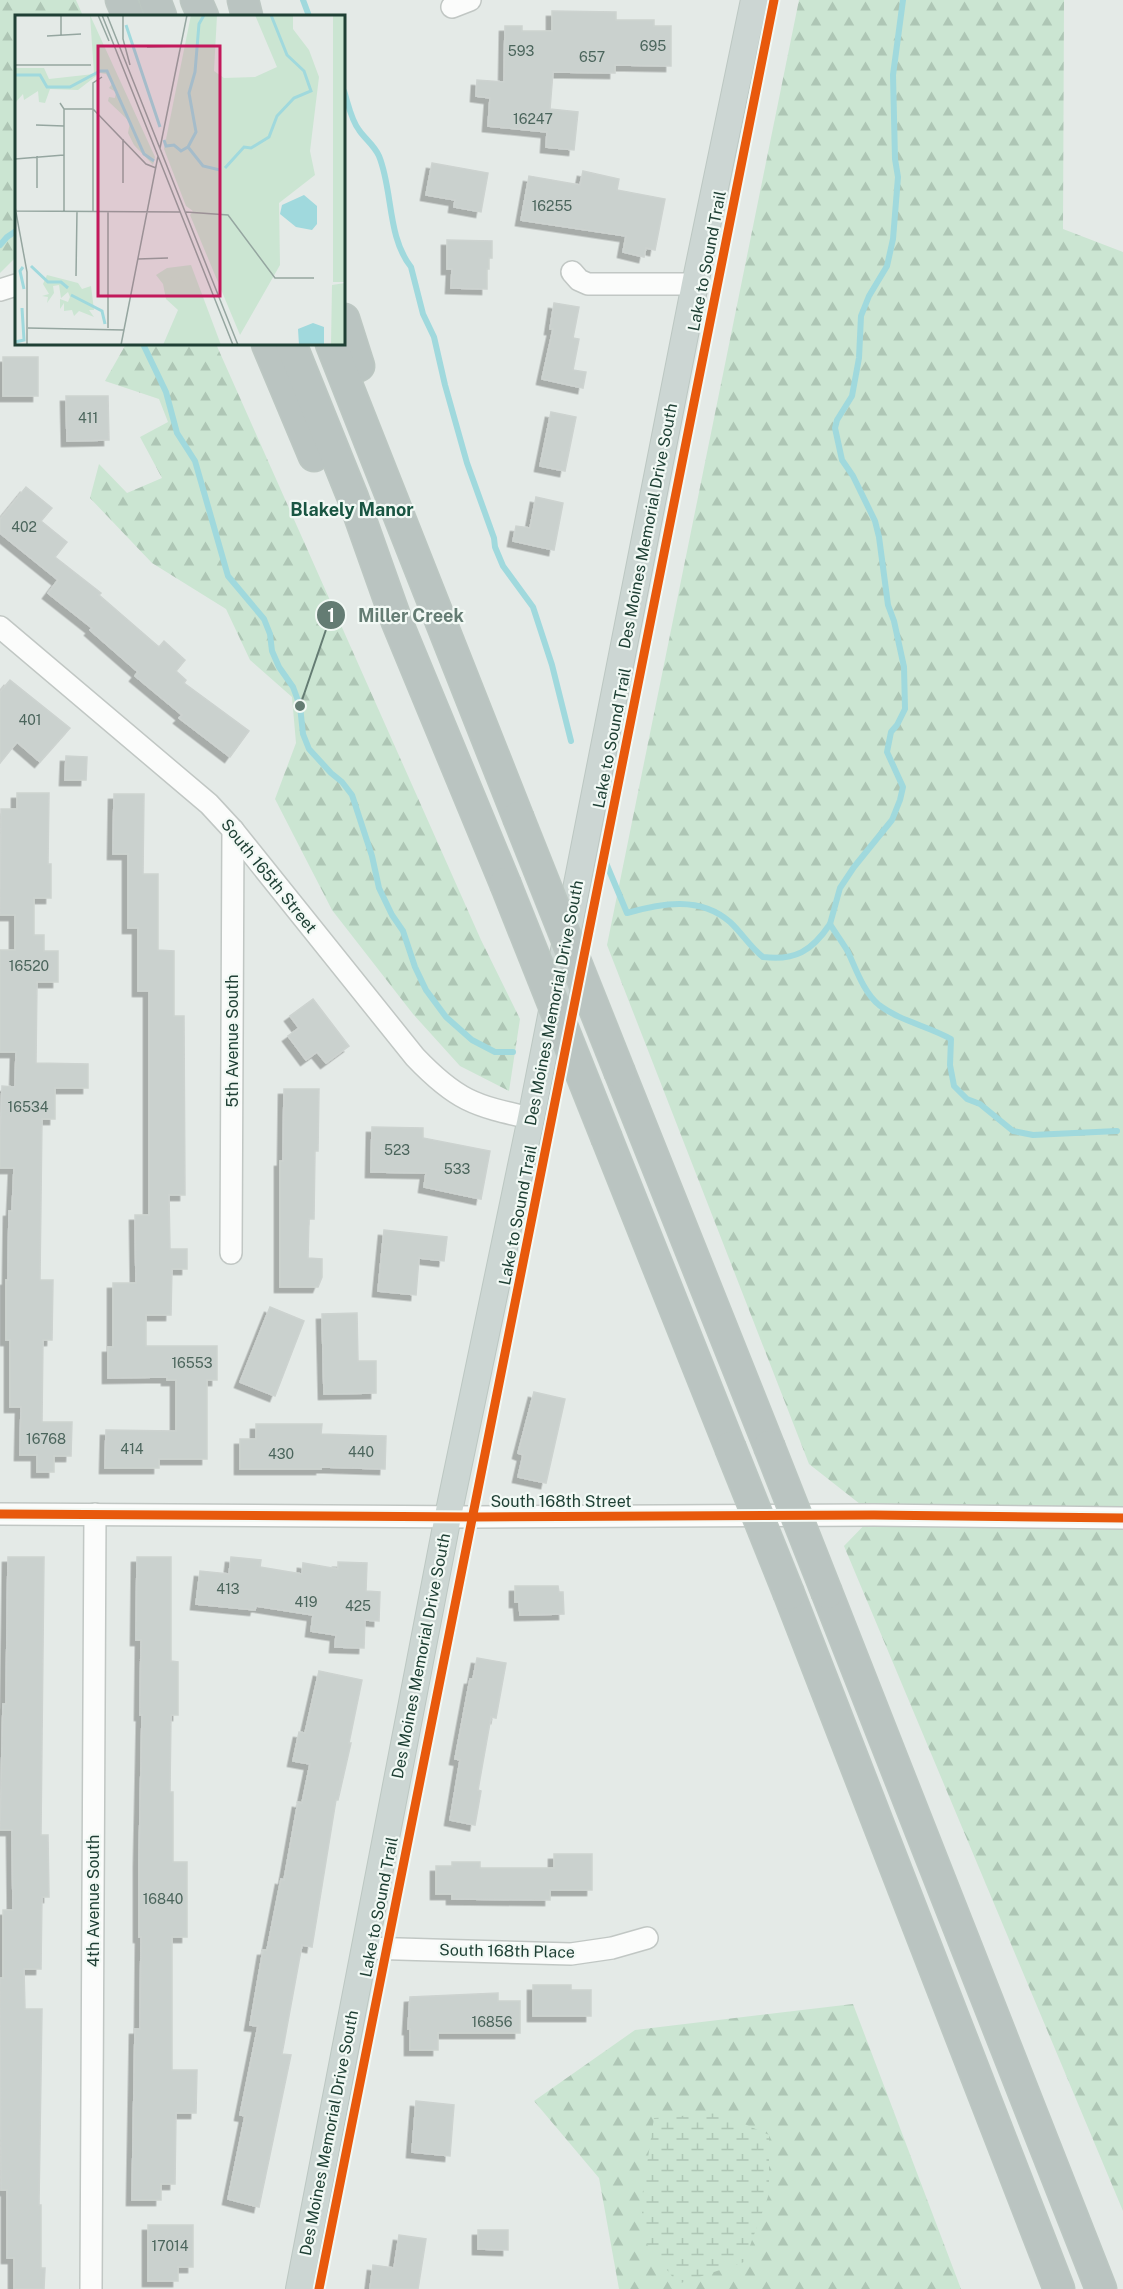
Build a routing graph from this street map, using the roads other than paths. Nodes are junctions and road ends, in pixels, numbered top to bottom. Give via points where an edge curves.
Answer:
1 (121, 0) edge
2 (155, 0) edge
3 (196, 0) edge
4 (243, 0) edge
5 (754, 0) edge
6 (128, 15) edge
7 (161, 15) edge
8 (203, 15) edge
9 (247, 15) edge
10 (572, 272) dead end
11 (695, 284) junction
12 (15, 285) edge
13 (0, 290) edge
14 (345, 322) edge
15 (267, 345) edge
16 (291, 345) edge
17 (332, 345) edge
18 (363, 423) junction
19 (397, 622) junction
20 (0, 627) edge
21 (233, 830) junction
22 (531, 1119) junction
23 (231, 1253) dead end
24 (0, 1514) edge
25 (95, 1514) junction
26 (448, 1516) junction
27 (1123, 1518) edge
28 (647, 1938) dead end
29 (365, 1948) junction
30 (91, 2289) edge
31 (299, 2289) edge
32 (1059, 2289) edge
33 (1101, 2289) edge

1 - 6 highway
2 - 7 highway
3 - 8 highway
4 - 9 highway
5 - 11 main road, Des Moines Memorial Drive South
10 - 11 street via 588,284
11 - 22 main road, Des Moines Memorial Drive South
12 - 13 street
14 - 18 highway via 359,368
15 - 19 highway via 355,552
16 - 19 highway
17 - 18 highway
18 - 33 highway, bridge
19 - 32 highway, bridge via 789,1594
20 - 21 street, South 165th Street via 209,804
21 - 22 street, South 165th Street via 437,1080 456,1095 485,1108
21 - 23 street, 5th Avenue South
22 - 26 main road, Des Moines Memorial Drive South
24 - 25 street, South 168th Street
25 - 26 street, South 168th Street
25 - 30 street, 4th Avenue South
26 - 27 street, South 168th Street
26 - 29 main road, Des Moines Memorial Drive South
28 - 29 street, South 168th Place via 571,1954
29 - 31 main road, Des Moines Memorial Drive South

